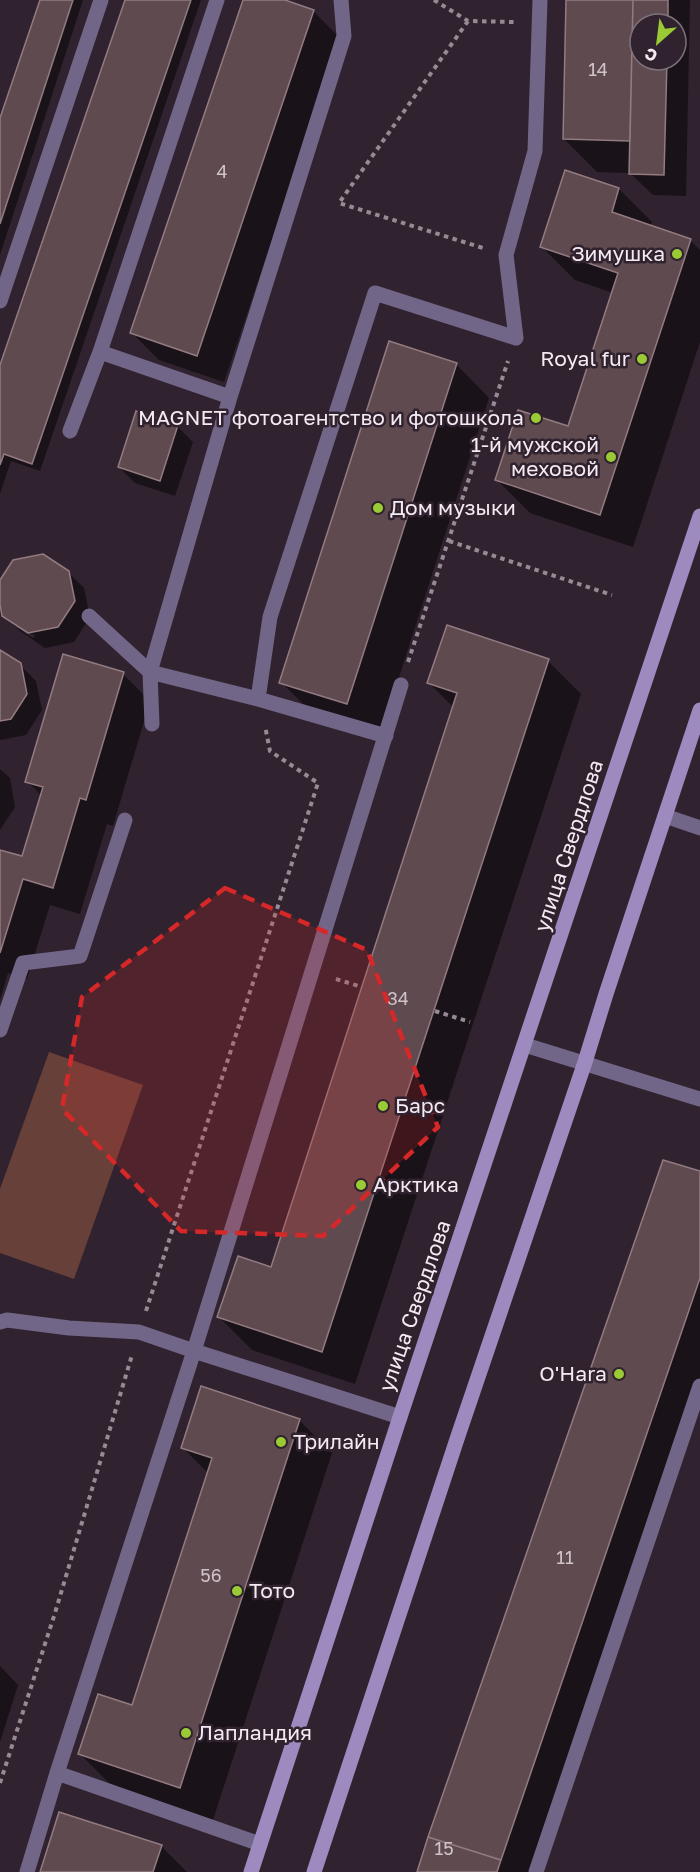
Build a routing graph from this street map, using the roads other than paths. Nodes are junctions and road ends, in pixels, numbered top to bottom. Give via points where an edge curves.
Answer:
1 (101, 0) edge
2 (217, 0) edge
3 (341, 0) edge
4 (540, 0) edge
5 (0, 302) edge
6 (100, 352) junction
7 (230, 397) junction
8 (70, 431) dead end
9 (700, 516) edge
10 (89, 616) dead end
11 (150, 672) junction
12 (401, 685) road end
13 (258, 699) junction
14 (700, 710) edge
15 (152, 724) dead end
16 (386, 736) junction
17 (665, 816) junction
18 (125, 820) dead end
19 (700, 828) edge
20 (0, 1030) edge
21 (525, 1045) junction
22 (585, 1062) junction
23 (700, 1099) edge
24 (0, 1322) edge
25 (194, 1352) junction
26 (700, 1386) edge
27 (400, 1417) junction
28 (57, 1773) junction
29 (260, 1844) junction
30 (27, 1872) edge
31 (251, 1872) edge
32 (314, 1872) edge
33 (536, 1872) edge

1 - 5 street
2 - 6 street
3 - 7 street via 344,36
4 - 13 street via 535,151 506,255 516,338 375,293 270,617
6 - 7 street
6 - 8 street
7 - 11 street
9 - 21 main road, улица Свердлова
10 - 11 street
11 - 13 street
11 - 15 street
12 - 16 street
13 - 16 street
14 - 17 main road
16 - 25 street
17 - 19 street
17 - 22 main road
18 - 20 street via 80,956 23,963
21 - 22 street
21 - 27 main road, улица Свердлова
22 - 23 street
22 - 32 main road
24 - 25 street via 139,1332
25 - 27 street
25 - 28 street
26 - 33 street
27 - 29 main road, улица Свердлова
28 - 29 street
28 - 30 street
29 - 31 main road, улица Свердлова

